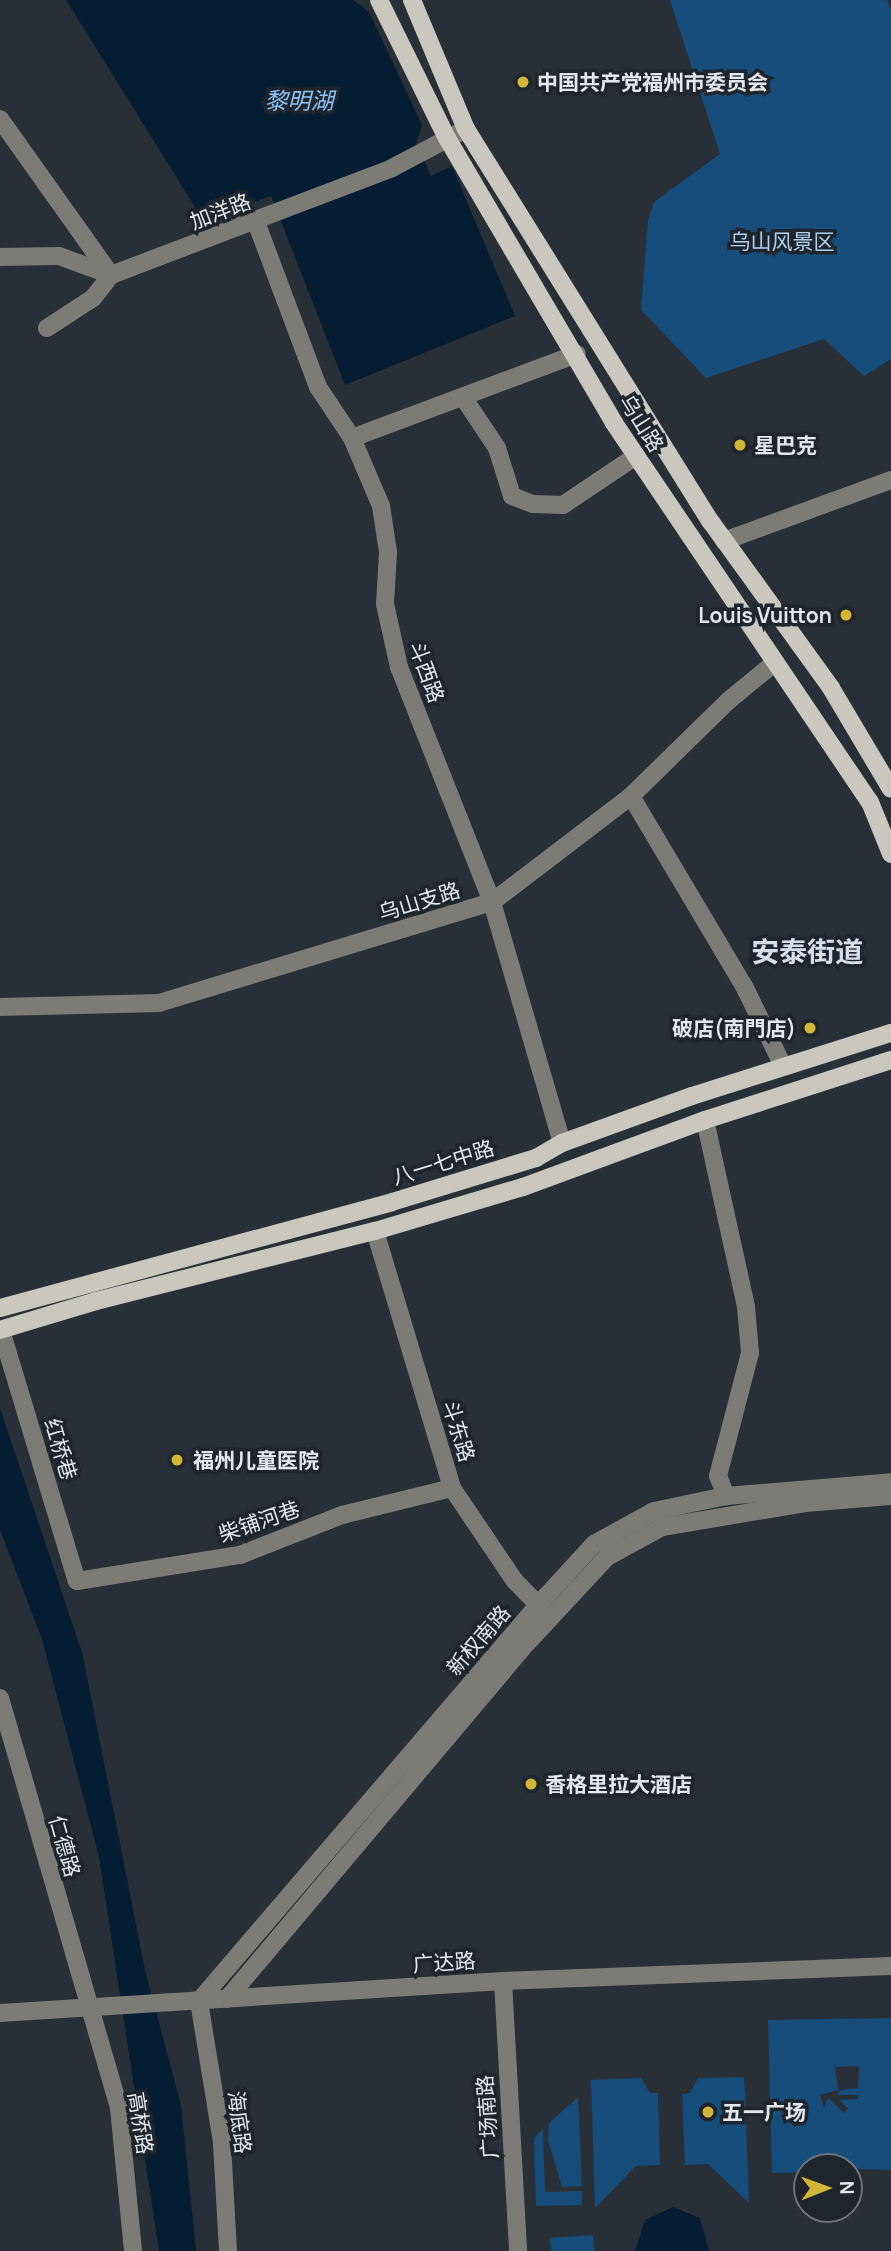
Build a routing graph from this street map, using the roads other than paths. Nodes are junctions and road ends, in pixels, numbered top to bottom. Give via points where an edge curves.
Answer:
1 (379, 0) edge
2 (412, 0) edge
3 (0, 119) edge
4 (466, 129) junction
5 (447, 138) junction
6 (256, 222) junction
7 (0, 257) edge
8 (111, 275) junction
9 (47, 328) dead end
10 (577, 354) junction
11 (463, 397) junction
12 (352, 438) junction
13 (636, 456) junction
14 (891, 480) edge
15 (724, 541) junction
16 (773, 664) junction
17 (886, 763) edge
18 (891, 789) edge
19 (631, 796) junction
20 (891, 854) edge
21 (492, 902) junction
22 (0, 1007) edge
23 (891, 1033) edge
24 (891, 1059) edge
25 (783, 1066) junction
26 (705, 1120) junction
27 (562, 1143) junction
28 (375, 1231) junction
29 (0, 1308) edge
30 (1, 1330) edge
31 (891, 1482) edge
32 (452, 1488) junction
33 (726, 1496) junction
34 (891, 1496) edge
35 (77, 1581) joint
36 (544, 1611) junction
37 (0, 1698) edge
38 (891, 1966) edge
39 (503, 1981) junction
40 (227, 1999) junction
41 (199, 2001) junction
42 (86, 2005) junction
43 (0, 2013) edge
44 (132, 2251) edge
45 (228, 2251) edge
46 (518, 2251) edge

1 - 5 main road, 乌山路
2 - 4 main road, 乌山路
3 - 8 street
4 - 5 street, 加洋路
4 - 15 main road, 乌山路
5 - 6 street, 加洋路 via 421,156
5 - 10 main road, 乌山路
6 - 8 street, 加洋路
6 - 12 street, 斗西路 via 318,387
7 - 8 street via 59,256
8 - 9 street via 93,298
10 - 11 street
10 - 13 main road, 乌山路
11 - 12 street
11 - 13 street via 497,448 512,496 533,505 563,505
12 - 21 street, 斗西路 via 386,527 385,604 399,667
13 - 16 main road, 乌山路
14 - 15 street
15 - 17 main road, 乌山路
16 - 19 street, 乌山支路 via 728,701
16 - 20 main road, 乌山路 via 870,802
17 - 18 main road, 乌山路
19 - 21 street, 乌山支路
19 - 25 street via 744,986
21 - 22 street, 乌山支路 via 159,1003
21 - 27 street, 斗西路
23 - 25 main road, 八一七中路
24 - 26 main road
25 - 27 main road, 八一七中路
26 - 28 main road via 523,1187
26 - 33 street via 747,1307 750,1353 718,1476
27 - 29 main road, 八一七中路 via 536,1158 392,1202
28 - 30 main road via 96,1301
28 - 32 street, 斗东路
30 - 35 street, 红桥巷
31 - 33 street, 新权南路
32 - 35 street, 柴铺河巷 via 342,1515 240,1555
32 - 36 street, 斗东路 via 514,1580
33 - 36 street, 新权南路 via 654,1511 625,1524 594,1545
34 - 36 street, 新权南路 via 805,1503 662,1527 607,1557
36 - 40 street, 新权南路
36 - 41 street, 新权南路
37 - 42 street, 仁德路
38 - 39 street, 广达路
39 - 40 street, 广达路
39 - 46 street, 广场南路
40 - 41 street, 广达路
41 - 42 street, 广达路
41 - 45 street, 海底路 via 222,2142
42 - 43 street, 广达路
42 - 44 street, 高桥路 via 119,2108

